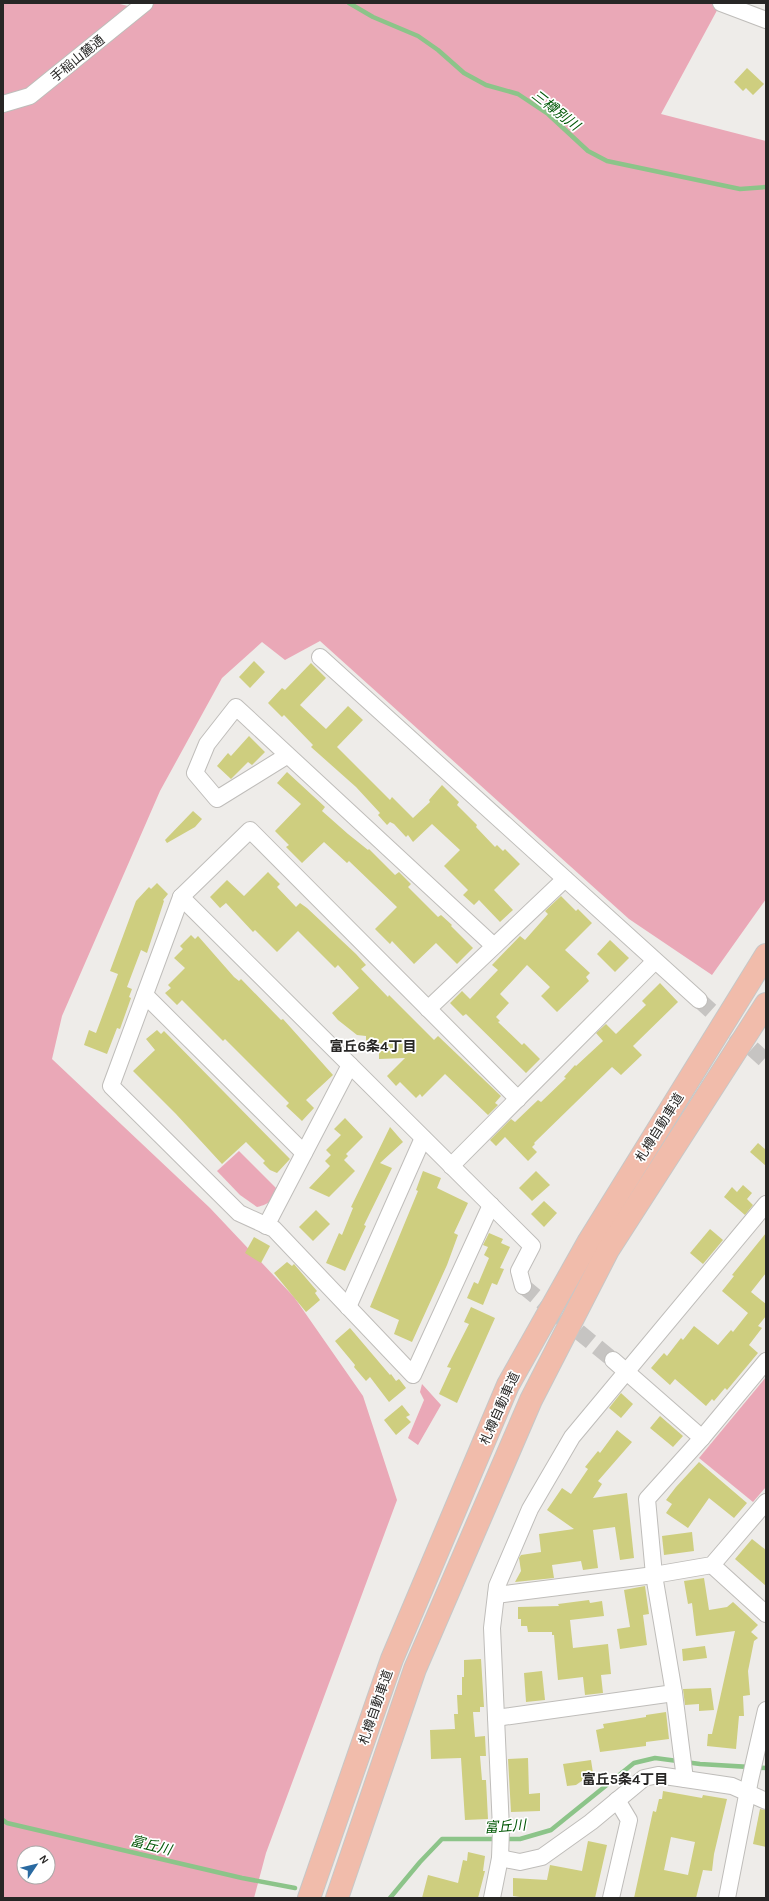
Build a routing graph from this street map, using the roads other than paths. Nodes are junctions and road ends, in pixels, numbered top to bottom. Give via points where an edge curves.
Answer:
1 (146, 3) edge
2 (721, 3) edge
3 (766, 20) edge
4 (3, 104) edge
5 (320, 657) dead end
6 (288, 755) junction
7 (565, 879) junction
8 (181, 897) junction
9 (494, 946) junction
10 (766, 955) edge
11 (655, 961) junction
12 (145, 995) junction
13 (698, 1000) tunnel mouth
14 (766, 1004) edge
15 (428, 1009) junction
16 (350, 1065) junction
17 (518, 1099) junction
18 (423, 1138) junction
19 (304, 1153) junction
20 (452, 1166) junction
21 (766, 1204) edge
22 (491, 1205) junction
23 (266, 1226) junction
24 (524, 1286) tunnel mouth
25 (348, 1307) junction
26 (612, 1360) tunnel mouth
27 (766, 1361) edge
28 (627, 1372) junction
29 (702, 1438) junction
30 (766, 1502) edge
31 (712, 1565) junction
32 (654, 1575) junction
33 (496, 1594) junction
34 (766, 1614) edge
35 (674, 1693) junction
36 (766, 1710) edge
37 (496, 1718) junction
38 (683, 1766) junction
39 (749, 1787) junction
40 (617, 1800) junction
41 (766, 1802) edge
42 (500, 1855) junction
43 (309, 1898) edge
44 (337, 1898) edge
45 (492, 1898) edge
46 (611, 1898) edge
47 (727, 1898) edge

1 - 4 street, 手稲山麓通 via 30,96
2 - 3 street
5 - 7 street
6 - 6 street via 236,707 207,744 195,773 217,799
6 - 9 street
7 - 9 street
7 - 11 street
8 - 12 street
8 - 15 street via 250,830
8 - 16 street
9 - 15 street
10 - 43 highway, 札樽自動車道 via 589,1241 508,1385 392,1659
11 - 13 street
11 - 17 street
12 - 19 street
12 - 23 street via 112,1086 239,1213
14 - 44 highway, 札樽自動車道 via 608,1250 531,1400 415,1669
15 - 17 street
16 - 18 street
16 - 19 street
17 - 20 street
18 - 20 street
18 - 25 street
19 - 23 street
20 - 22 street
21 - 28 street
22 - 24 street via 532,1246 519,1271
22 - 25 street via 413,1374
23 - 25 street via 274,1229
26 - 28 street
27 - 29 street
28 - 29 street
28 - 33 street via 572,1437 534,1502 497,1586
29 - 32 street via 647,1499
30 - 31 street
31 - 32 street
31 - 34 street
32 - 33 street
32 - 35 street
33 - 37 street via 492,1628
35 - 37 street
35 - 38 street
36 - 39 street
37 - 42 street
38 - 39 street via 732,1786
38 - 40 street via 644,1778
39 - 41 street
39 - 47 street
40 - 42 street via 542,1857 520,1862
40 - 46 street via 629,1820
42 - 45 street

